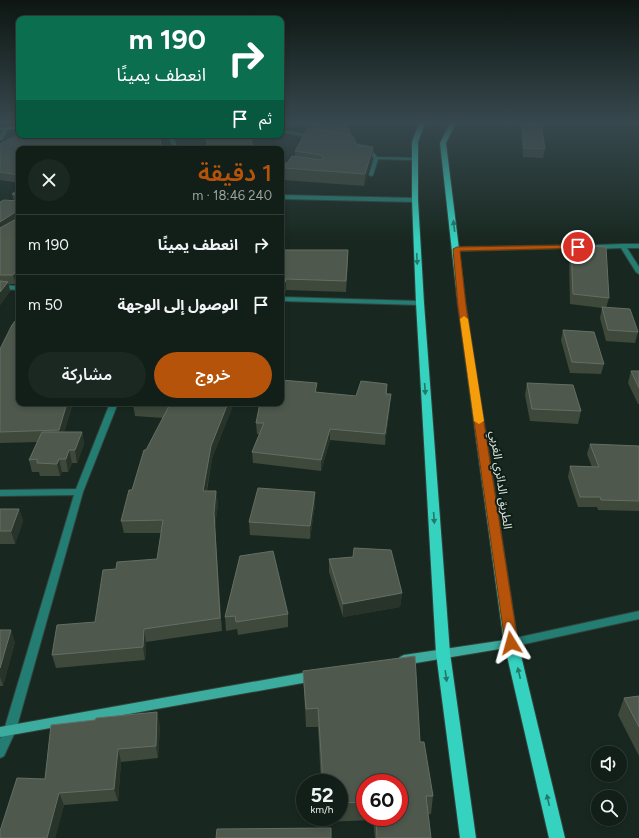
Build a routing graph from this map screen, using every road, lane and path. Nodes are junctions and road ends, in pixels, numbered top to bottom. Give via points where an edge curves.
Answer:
1 (375, 162) edge
2 (415, 162) edge
3 (446, 162) edge
4 (284, 163) edge
5 (305, 166) edge
6 (371, 175) dead end
7 (284, 197) edge
8 (415, 200) junction
9 (623, 246) junction
10 (639, 246) edge
11 (584, 247) edge
12 (592, 247) edge
13 (457, 249) junction
14 (639, 272) edge
15 (0, 287) edge
16 (16, 288) edge
17 (284, 299) edge
18 (420, 303) junction
19 (113, 406) edge
20 (79, 492) junction
21 (0, 493) edge
22 (639, 615) edge
23 (511, 643) junction
24 (443, 653) junction
25 (396, 662) edge
26 (325, 674) edge
27 (5, 731) edge
28 (0, 752) edge
29 (468, 838) edge
30 (557, 838) edge

1 - 6 street
2 - 8 main road
13 -> 3 main road, الطريق الدائري الغربي
4 - 5 street
7 - 8 street
8 -> 18 main road
9 - 10 street
9 - 12 street
9 - 14 street
11 - 13 street
13 - 23 main road, الطريق الدائري الغربي via 462,306
15 - 16 street
17 - 18 street
18 -> 24 main road
19 - 20 street
20 - 21 street
20 - 27 street
22 - 23 street
23 - 24 street
30 -> 23 main road, الطريق الدائري الغربي
24 - 25 street
24 -> 29 main road
26 - 27 street
27 - 28 street

